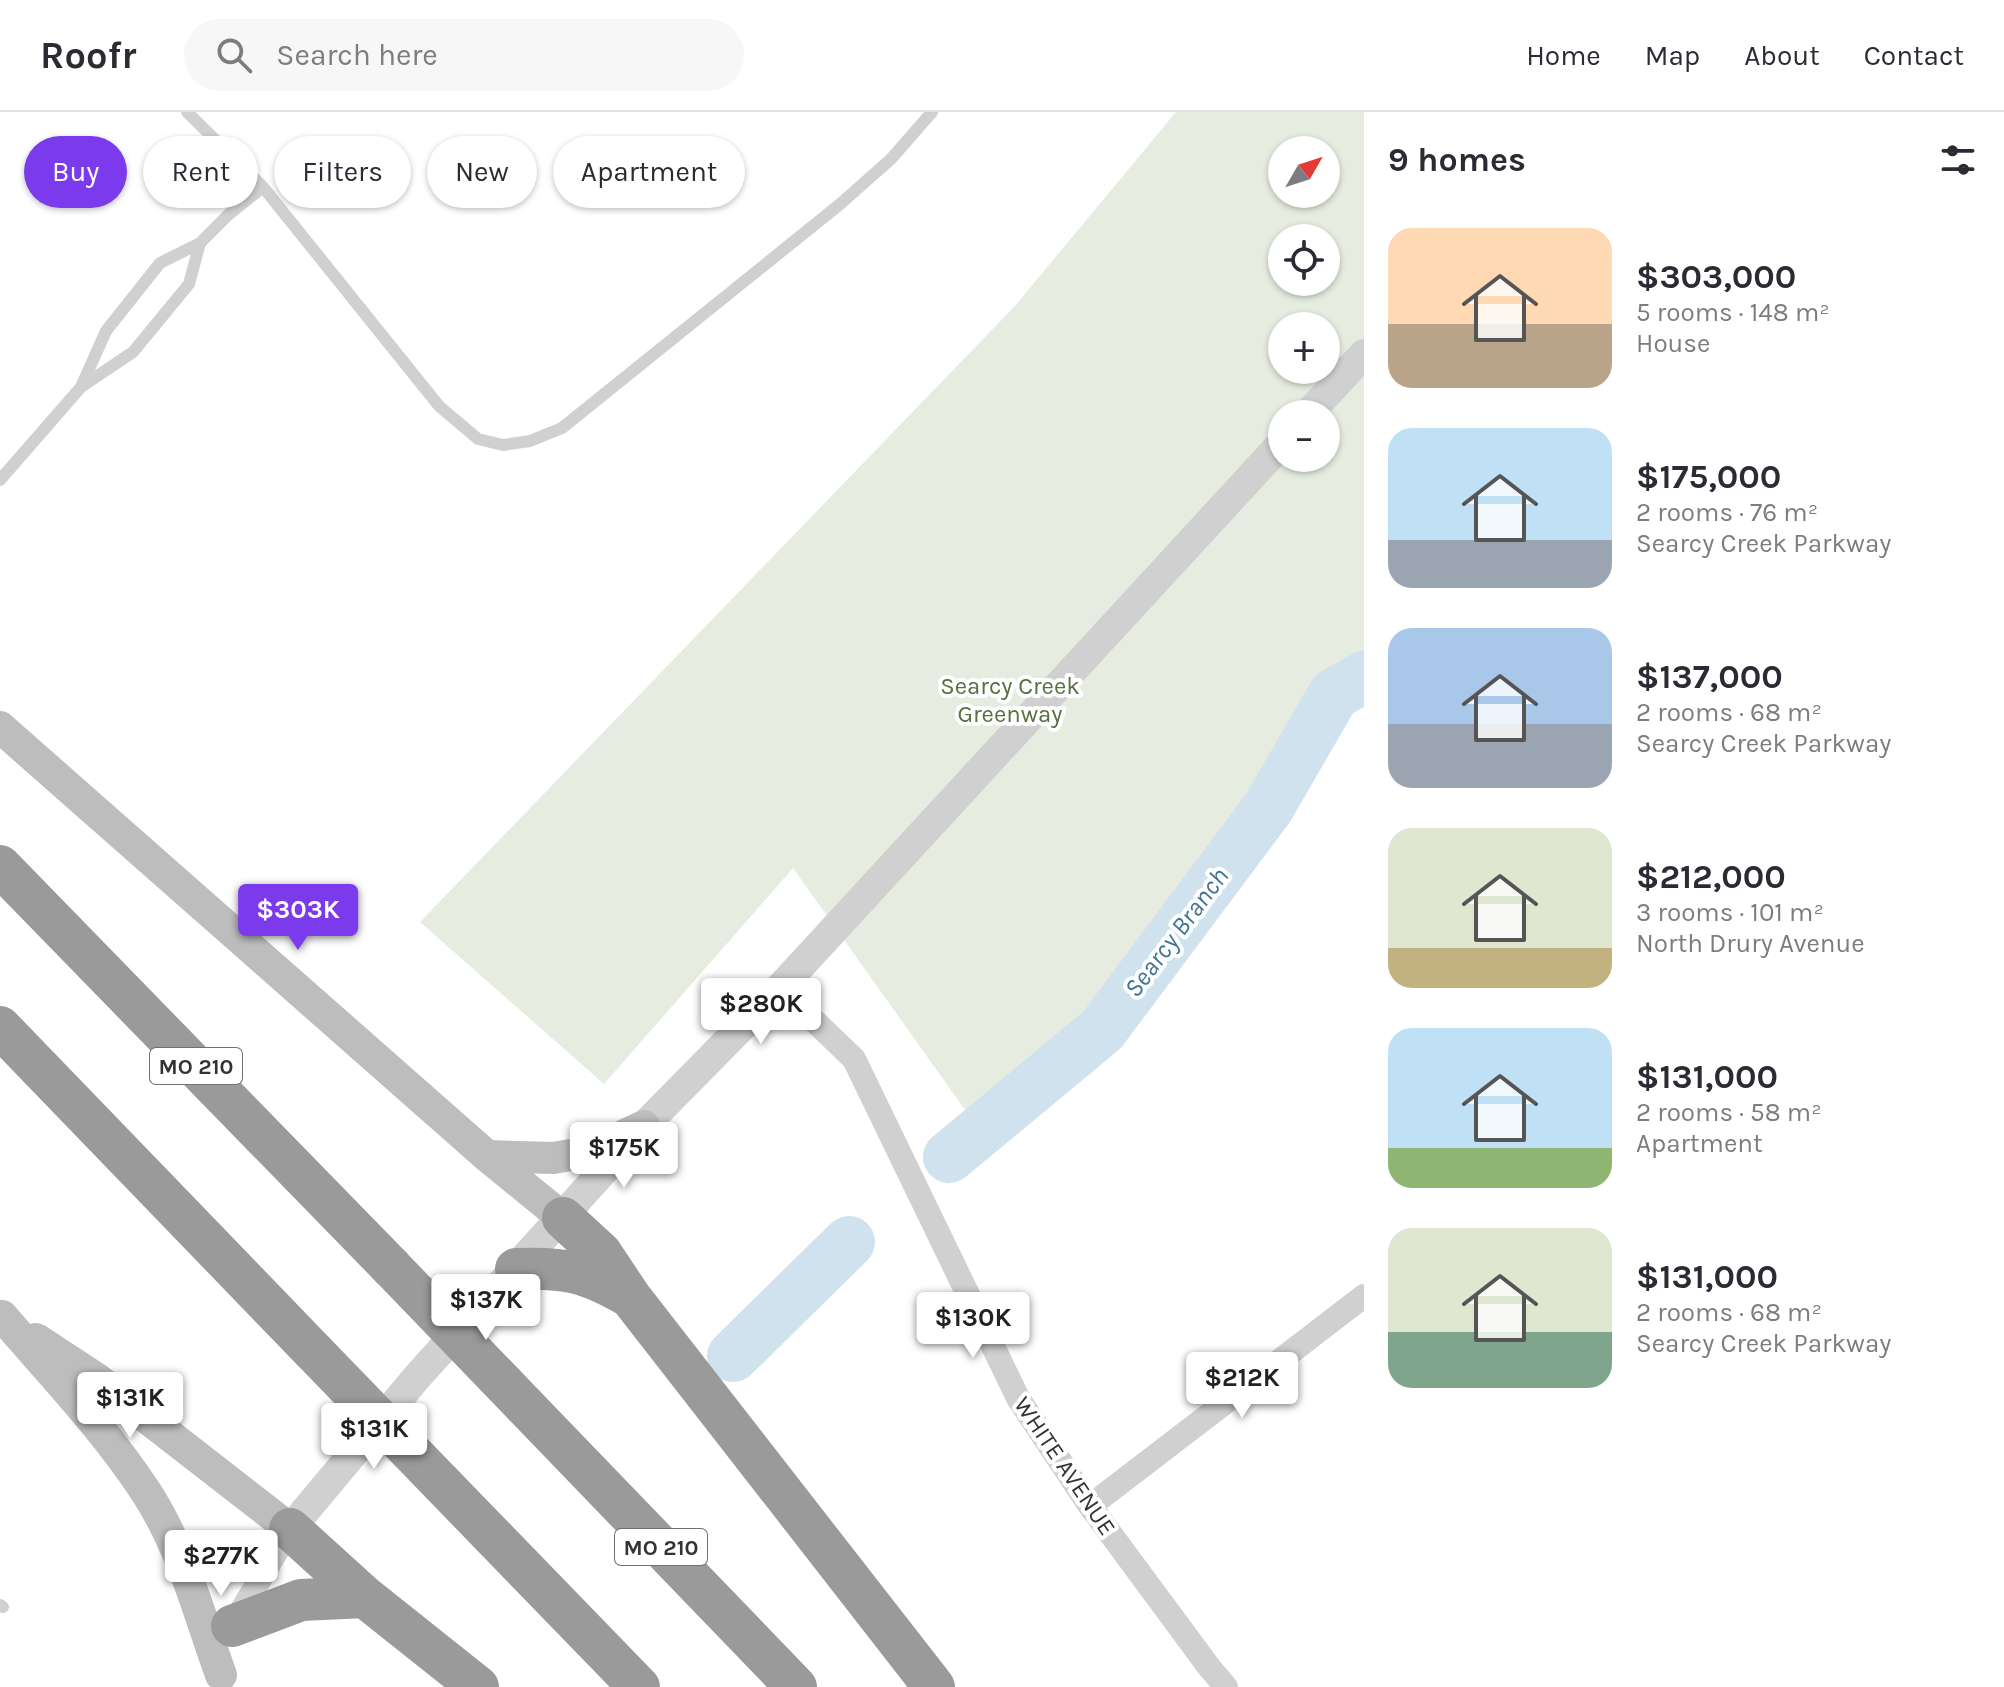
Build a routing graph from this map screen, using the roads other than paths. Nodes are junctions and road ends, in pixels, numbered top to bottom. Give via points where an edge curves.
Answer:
1 (187, 112) edge
2 (932, 112) edge
3 (263, 187) junction
4 (200, 243) junction
5 (1364, 354) edge
6 (81, 387) junction
7 (1321, 400) edge
8 (1268, 458) edge
9 (0, 480) edge
10 (0, 727) edge
11 (0, 866) edge
12 (780, 988) junction
13 (0, 1027) edge
14 (644, 1126) junction
15 (487, 1156) junction
16 (563, 1218) junction
17 (516, 1269) junction
18 (1364, 1296) edge
19 (631, 1298) junction
20 (1, 1316) edge
21 (1090, 1506) junction
22 (290, 1529) junction
23 (365, 1597) junction
24 (232, 1626) junction
25 (221, 1681) edge
26 (478, 1687) edge
27 (639, 1687) edge
28 (796, 1687) edge
29 (934, 1687) edge
30 (1226, 1687) edge

1 - 3 lane
2 - 3 lane via 891,159 839,205 562,428 503,445 478,439 439,406
3 - 4 lane
4 - 6 lane via 160,263 106,331
4 - 6 lane via 189,284 133,352
5 - 7 street
6 - 9 lane
8 - 12 street
10 - 15 main road
11 - 28 highway, MO 210, bridge
12 - 14 street
12 - 21 street, WHITE AVENUE via 854,1059 1018,1398
13 - 27 highway, bridge
14 - 15 main road via 588,1152 553,1158
14 - 16 street
15 - 16 main road
16 - 17 street
16 - 19 highway via 601,1253
17 - 19 highway via 571,1271 597,1278
17 - 22 street
18 - 21 street
19 - 29 highway
20 - 22 main road via 97,1379
20 - 25 main road via 148,1494 171,1539
21 - 30 street, WHITE AVENUE
22 - 23 highway
22 - 24 street
23 - 24 highway via 301,1600
23 - 26 highway
24 - 25 street via 222,1647

